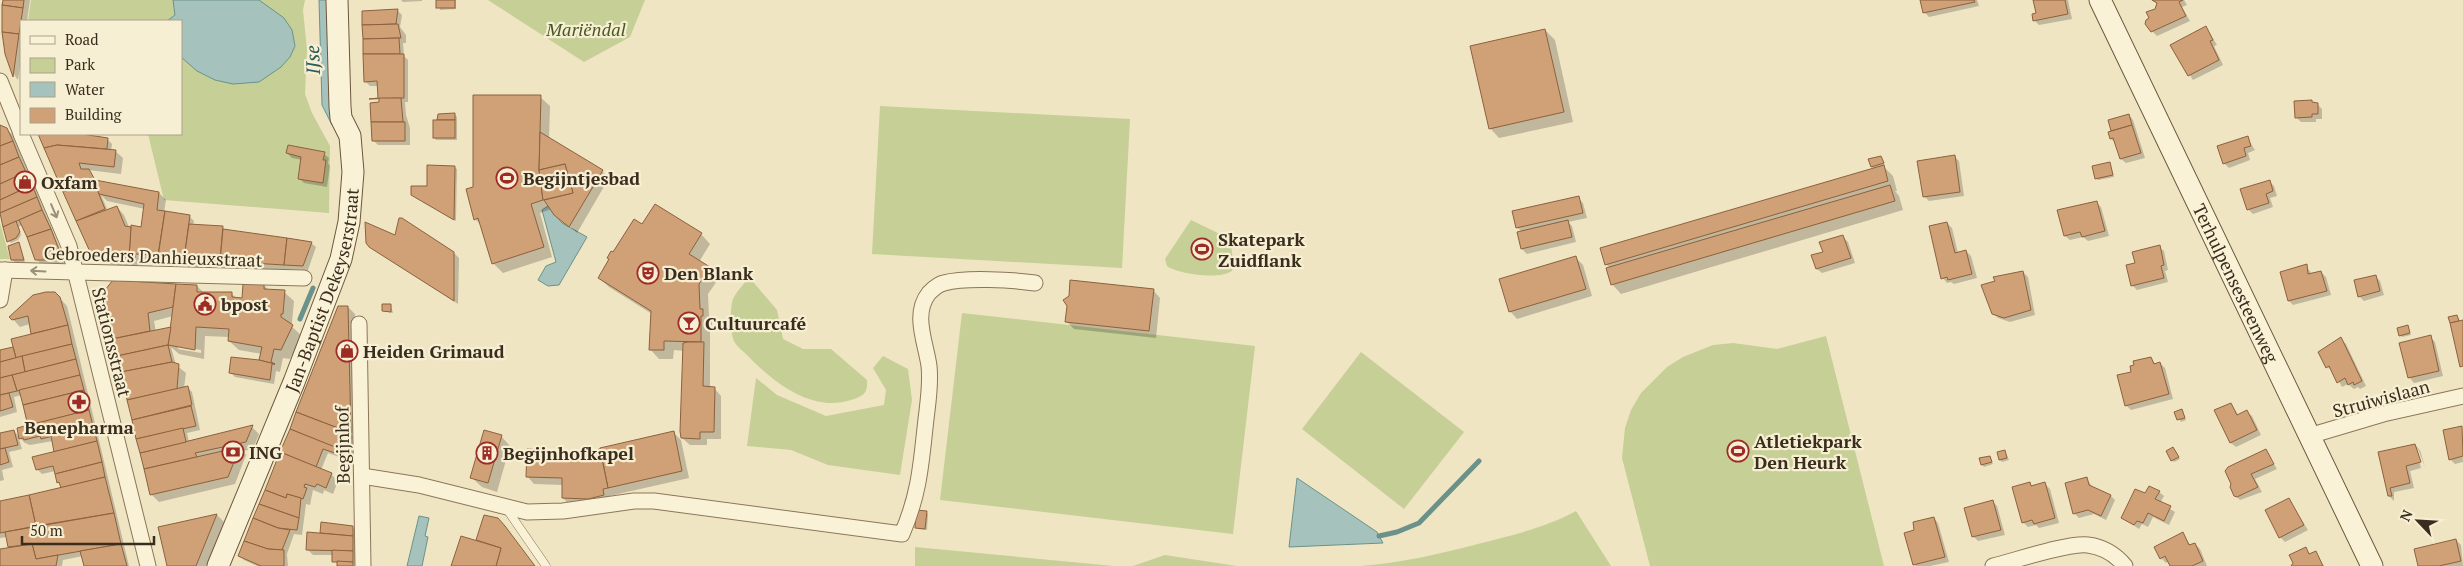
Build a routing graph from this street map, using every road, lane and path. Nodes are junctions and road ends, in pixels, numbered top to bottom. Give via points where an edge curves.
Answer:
1 (337, 0) edge
2 (2100, 0) edge
3 (0, 81) edge
4 (7, 114) edge
5 (20, 133) edge
6 (21, 135) edge
7 (2, 270) edge
8 (76, 273) junction
9 (304, 278) dead end
10 (1035, 283) dead end
11 (0, 300) edge
12 (358, 324) dead end
13 (2463, 396) edge
14 (2309, 436) junction
15 (362, 476) junction
16 (506, 508) junction
17 (148, 566) edge
18 (218, 566) edge
19 (363, 566) edge
20 (546, 566) edge
21 (1993, 566) edge
22 (2125, 566) edge
23 (2372, 566) edge

1 - 18 main road, Jan-Baptist Dekeyserstraat via 341,118 350,136 353,172 348,262
2 - 14 main road, Terhulpensesteenweg
3 - 4 street, Stationsstraat
4 - 5 street, Stationsstraat
6 -> 8 street, Stationsstraat via 69,246
8 -> 7 street, Gebroeders Danhieuxstraat
7 - 11 street
8 - 9 street, Gebroeders Danhieuxstraat
8 - 17 street, Stationsstraat
10 - 16 street via 945,282 936,286 922,305 921,325 930,379 920,480 914,506 902,534 654,501 542,512
12 - 15 street, Begijnhof
13 - 14 street, Struiwislaan via 2383,414
14 - 23 main road, Terhulpensesteenweg
15 - 16 street via 419,485
15 - 19 street, Begijnhof
16 - 20 lane
21 - 22 street via 2088,545 2105,550

